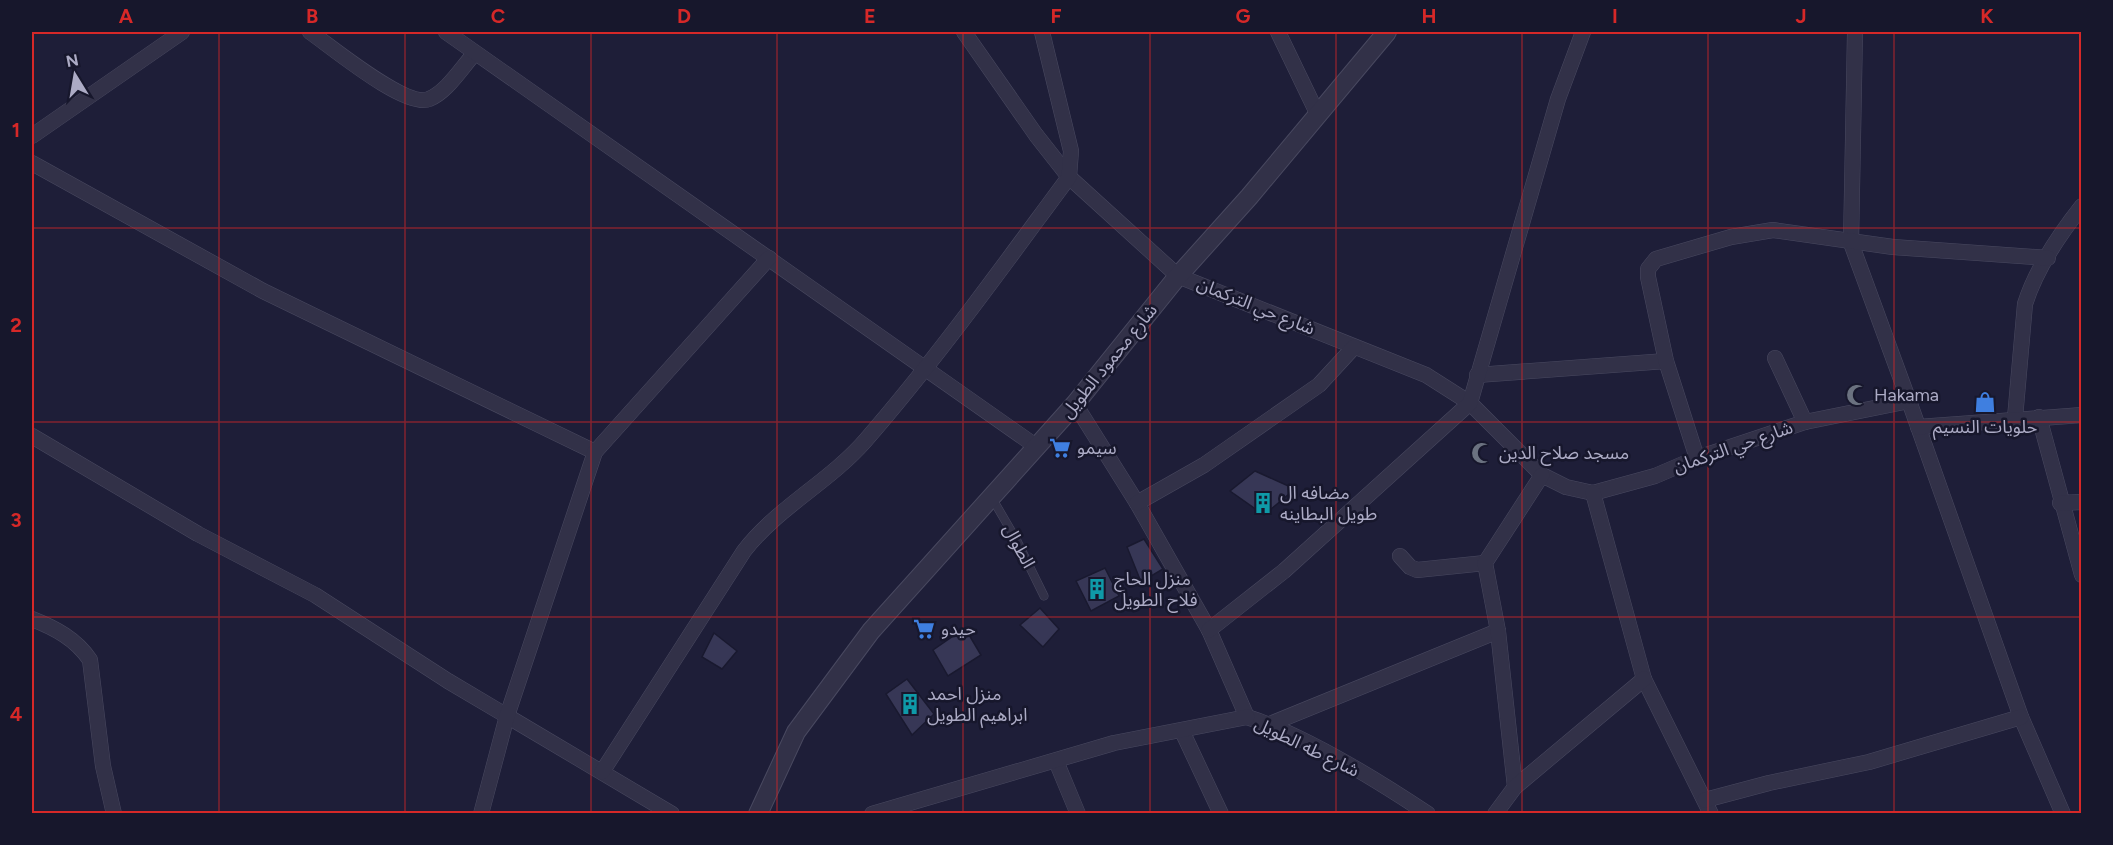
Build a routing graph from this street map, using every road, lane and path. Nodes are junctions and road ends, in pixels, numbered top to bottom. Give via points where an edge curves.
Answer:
1 (182, 32) edge
2 (310, 32) edge
3 (964, 32) edge
4 (1042, 32) edge
5 (1278, 32) edge
6 (1387, 32) edge
7 (1583, 32) edge
8 (1855, 32) edge
9 (453, 33) edge
10 (475, 53) junction
11 (1318, 115) junction
12 (32, 136) edge
13 (32, 163) edge
14 (1069, 177) junction
15 (2082, 206) edge
16 (1851, 243) junction
17 (769, 258) junction
18 (2048, 258) junction
19 (1178, 276) junction
20 (1354, 347) junction
21 (1775, 358) dead end
22 (1666, 362) junction
23 (925, 368) junction
24 (1477, 375) junction
25 (1909, 400) junction
26 (1470, 403) junction
27 (1075, 404) junction
28 (2082, 415) edge
29 (2038, 417) junction
30 (2015, 418) junction
31 (1805, 422) junction
32 (1918, 427) junction
33 (32, 436) edge
34 (1037, 447) junction
35 (595, 452) junction
36 (1697, 458) junction
37 (1542, 475) junction
38 (1593, 493) junction
39 (991, 497) junction
40 (2082, 502) edge
41 (1137, 503) junction
42 (2060, 503) junction
43 (1400, 556) dead end
44 (1485, 563) junction
45 (2082, 575) edge
46 (1044, 596) dead end
47 (32, 619) edge
48 (1209, 630) junction
49 (1498, 631) junction
50 (1644, 679) junction
51 (507, 717) junction
52 (1247, 717) junction
53 (2021, 717) junction
54 (1270, 724) junction
55 (1182, 731) junction
56 (1056, 761) junction
57 (602, 772) junction
58 (1515, 787) junction
59 (1708, 806) edge
60 (114, 813) edge
61 (481, 813) edge
62 (672, 813) edge
63 (758, 813) edge
64 (872, 813) edge
65 (1078, 813) edge
66 (1221, 813) edge
67 (1428, 813) edge
68 (1495, 813) edge
69 (2063, 813) edge

1 - 12 street
2 - 10 street via 392,90 417,102 440,92
3 - 14 street
4 - 14 street via 1071,152
5 - 11 street
6 - 11 street, شارع محمود الطويل
7 - 24 street via 1558,99
8 - 16 street
9 - 10 street
10 - 17 street
11 - 19 street, شارع محمود الطويل
13 - 35 street via 263,291
14 - 19 street
14 - 23 street
15 - 18 street
16 - 18 street
16 - 22 street via 1773,230 1731,237 1656,259 1648,269 1648,277
16 - 25 street
17 - 23 street
17 - 35 street
18 - 30 street via 2036,275 2025,304
19 - 20 street, شارع حي التركمان
19 - 27 street, شارع محمود الطويل
20 - 26 street, شارع حي التركمان via 1426,375
20 - 41 street via 1319,385 1204,465
21 - 31 street
22 - 24 street
22 - 36 street
23 - 34 street
23 - 57 street via 864,442 752,540
24 - 26 street
25 - 31 street, شارع حي التركمان
25 - 32 street
26 - 37 street, شارع حي التركمان
26 - 48 street via 1284,570
27 - 34 street, شارع محمود الطويل
27 - 41 street, شارع طه الطويل
28 - 29 street
29 - 30 street
29 - 42 street
30 - 32 street
31 - 36 street, شارع حي التركمان
32 - 53 street
33 - 51 street via 198,534 315,595
34 - 39 street, شارع محمود الطويل
35 - 51 street
36 - 38 street, شارع حي التركمان via 1655,476
37 - 38 street, شارع حي التركمان via 1566,487
37 - 44 street
38 - 50 street
39 - 46 lane, الطوال
39 - 63 street, شارع محمود الطويل via 871,631 806,717 789,744
40 - 42 street
41 - 48 street, شارع طه الطويل
42 - 45 street
43 - 44 street via 1417,570
44 - 49 street
47 - 60 street via 61,632 90,660 103,766
48 - 52 street, شارع طه الطويل
49 - 54 street
49 - 58 street
50 - 58 street
50 - 59 street
51 - 57 street
51 - 61 street
52 - 54 street, شارع طه الطويل
52 - 55 street
53 - 59 street via 1869,762 1769,783
53 - 69 street
54 - 67 street, شارع طه الطويل
55 - 56 street via 1114,743
55 - 66 street
56 - 64 street
56 - 65 street
57 - 62 street
58 - 68 street

